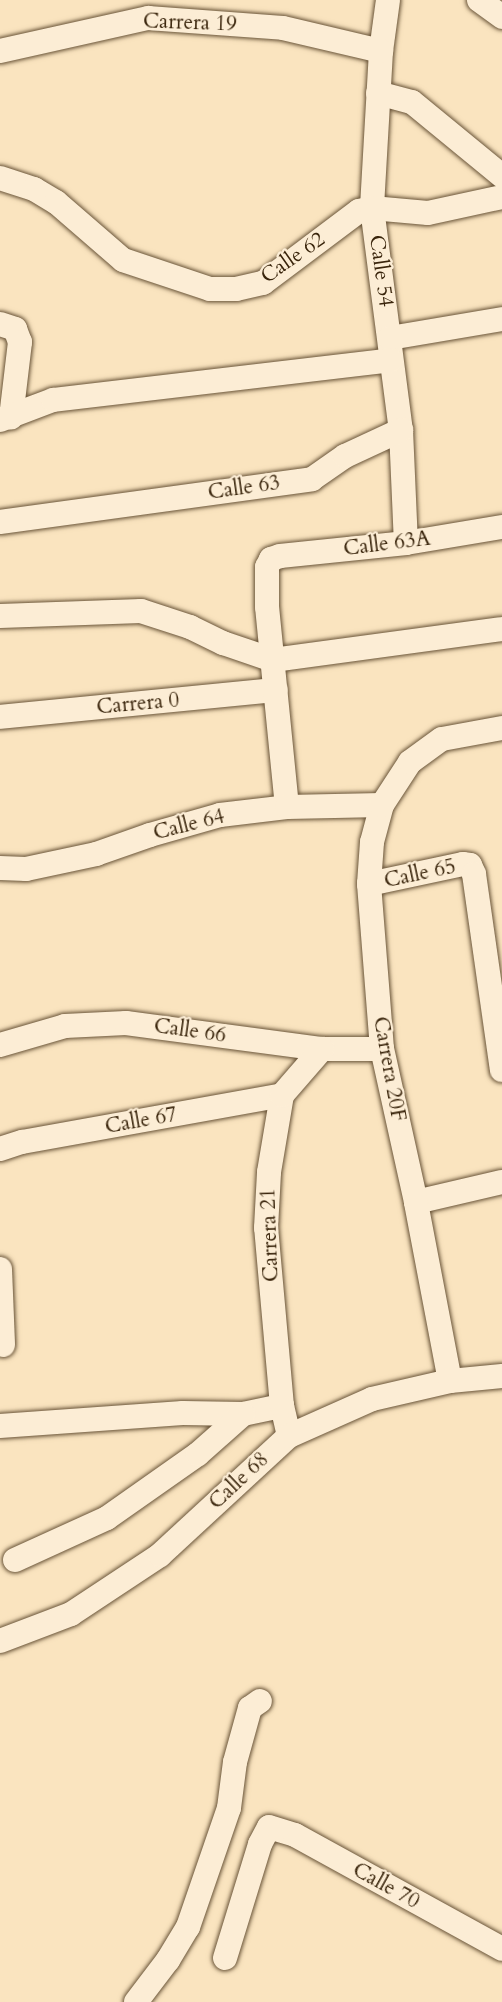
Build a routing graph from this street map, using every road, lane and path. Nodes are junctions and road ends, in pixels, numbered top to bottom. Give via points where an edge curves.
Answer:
1 (388, 0) edge
2 (479, 0) edge
3 (502, 16) edge
4 (0, 51) edge
5 (381, 51) junction
6 (378, 93) junction
7 (502, 176) edge
8 (0, 178) edge
9 (502, 197) edge
10 (372, 208) junction
11 (502, 319) edge
12 (0, 324) edge
13 (391, 349) junction
14 (5, 418) edge
15 (401, 430) junction
16 (0, 522) edge
17 (502, 527) edge
18 (406, 543) junction
19 (0, 616) edge
20 (502, 629) edge
21 (273, 660) junction
22 (276, 690) junction
23 (0, 717) edge
24 (502, 728) edge
25 (382, 805) junction
26 (287, 807) junction
27 (0, 868) edge
28 (369, 884) junction
29 (0, 1045) edge
30 (322, 1049) junction
31 (382, 1050) junction
32 (502, 1070) edge
33 (282, 1095) junction
34 (0, 1149) edge
35 (502, 1182) edge
36 (416, 1202) junction
37 (0, 1269) edge
38 (3, 1345) dead end
39 (502, 1376) edge
40 (450, 1381) junction
41 (282, 1406) junction
42 (243, 1414) junction
43 (0, 1426) edge
44 (289, 1436) junction
45 (15, 1560) dead end
46 (24, 1634) junction
47 (0, 1641) edge
48 (0, 1659) edge
49 (260, 1701) dead end
50 (502, 1949) edge
51 (225, 1958) dead end
52 (136, 2002) edge

1 - 5 street, Calle 54
2 - 3 street
4 - 5 street, Carrera 19 via 148,18 283,28
5 - 6 street, Calle 54
6 - 7 street via 412,102
6 - 10 street, Calle 54
8 - 10 street, Calle 62 via 34,189 56,202 123,260 210,289 263,283 347,218
9 - 10 street, Calle 62 via 428,213
10 - 13 street, Calle 54
11 - 13 street
12 - 14 street via 15,329 20,342
13 - 14 street via 53,400
13 - 15 street, Calle 54
15 - 16 street, Calle 63 via 345,456 312,479
15 - 18 street, Calle 54
17 - 18 street, Calle 63A
18 - 21 street, Calle 63A via 271,559 267,567 267,607
19 - 21 street via 141,611
20 - 21 street
21 - 22 street
22 - 23 street, Carrera 0
22 - 26 street
24 - 25 street, Carrera 20F via 442,739 410,762
25 - 26 street, Calle 64
25 - 28 street, Carrera 20F via 372,842
26 - 27 street, Calle 64 via 220,815 96,854 26,869
28 - 31 street, Carrera 20F
28 - 32 street, Calle 65 via 470,865
29 - 30 street, Calle 66 via 65,1026 126,1023
30 - 31 street, Calle 66
30 - 33 street
31 - 36 street, Carrera 20F
33 - 34 street, Calle 67
33 - 41 street, Carrera 21 via 269,1172 266,1228
35 - 36 street
36 - 40 street, Carrera 20F
37 - 38 street
39 - 40 street, Calle 68
40 - 44 street, Calle 68 via 372,1399
41 - 42 street
41 - 44 street, Carrera 21
42 - 43 street via 183,1413
42 - 45 street via 198,1454 107,1518
44 - 46 street, Calle 68 via 160,1555 71,1614
46 - 47 street, Calle 68
46 - 48 street
49 - 52 street via 250,1708 235,1761 229,1808 188,1927
50 - 51 street, Calle 70 via 295,1835 269,1827 260,1844

